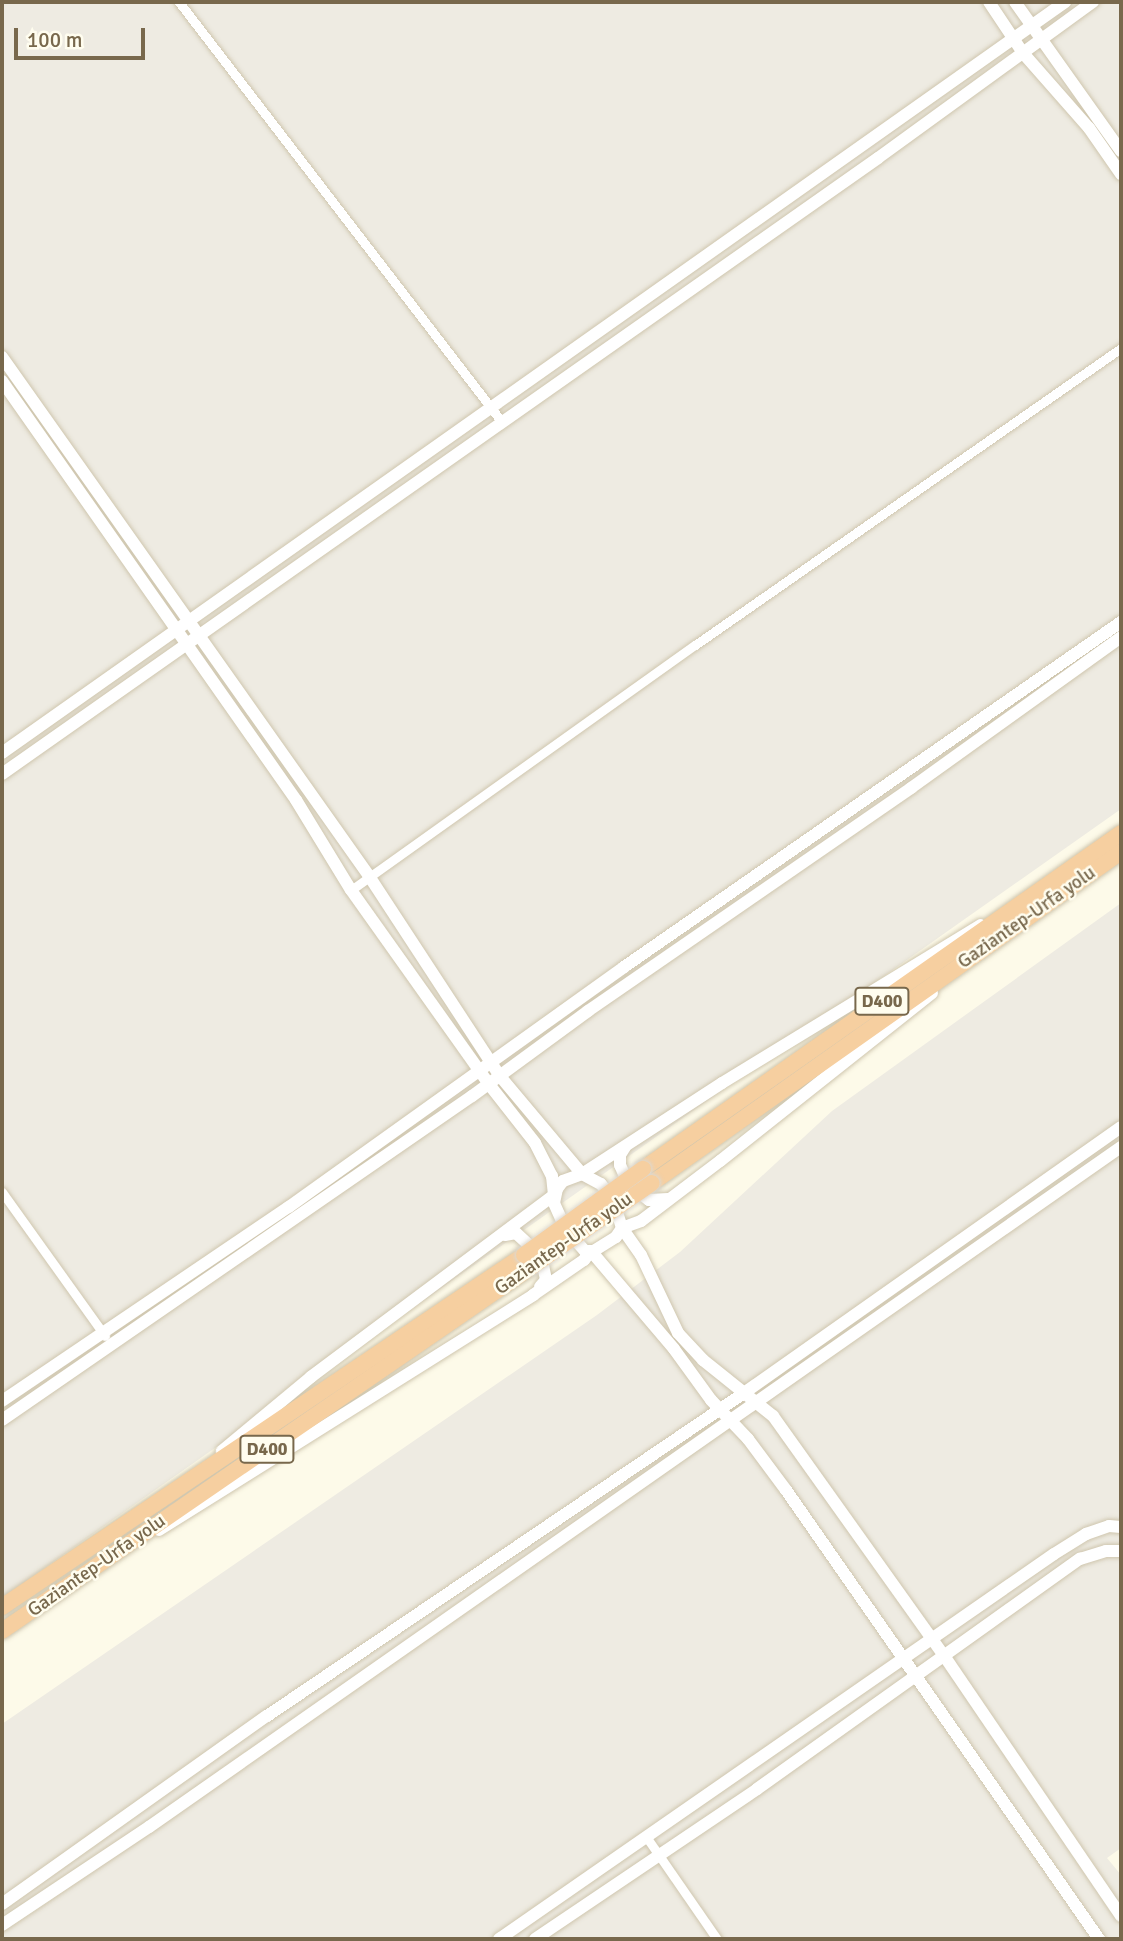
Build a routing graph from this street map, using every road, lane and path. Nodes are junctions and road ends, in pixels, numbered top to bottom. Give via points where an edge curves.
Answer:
1 (179, 2) edge
2 (989, 2) edge
3 (1015, 2) edge
4 (1065, 2) edge
5 (1093, 2) edge
6 (1031, 25) junction
7 (1043, 37) junction
8 (1012, 38) junction
9 (1023, 53) junction
10 (1121, 151) edge
11 (1121, 174) edge
12 (1121, 348) edge
13 (2, 357) edge
14 (2, 381) edge
15 (491, 407) junction
16 (502, 422) junction
17 (190, 620) junction
18 (1121, 622) edge
19 (176, 632) junction
20 (200, 634) junction
21 (1121, 637) edge
22 (185, 644) junction
23 (2, 753) edge
24 (2, 774) edge
25 (1121, 833) edge
26 (1121, 852) edge
27 (369, 876) junction
28 (351, 890) junction
29 (1021, 904) junction
30 (958, 967) junction
31 (490, 1061) junction
32 (479, 1070) junction
33 (499, 1075) junction
34 (488, 1083) junction
35 (1121, 1127) edge
36 (628, 1144) junction
37 (1121, 1147) edge
38 (582, 1174) junction
39 (648, 1176) junction
40 (2, 1192) edge
41 (554, 1195) junction
42 (671, 1198) junction
43 (622, 1228) junction
44 (504, 1235) junction
45 (591, 1251) junction
46 (528, 1261) junction
47 (533, 1295) junction
48 (107, 1339) junction
49 (744, 1393) junction
50 (2, 1402) edge
51 (755, 1402) junction
52 (719, 1408) junction
53 (729, 1419) junction
54 (2, 1420) edge
55 (188, 1482) junction
56 (1121, 1527) edge
57 (1121, 1551) edge
58 (105, 1560) junction
59 (2, 1607) edge
60 (2, 1631) edge
61 (932, 1638) junction
62 (945, 1657) junction
63 (905, 1658) junction
64 (917, 1676) junction
65 (647, 1838) junction
66 (658, 1855) junction
67 (2, 1904) edge
68 (1121, 1916) edge
69 (2, 1925) edge
70 (499, 1939) edge
71 (535, 1939) edge
72 (717, 1939) edge
73 (1099, 1939) edge

1 - 15 street
2 - 8 street
3 - 6 street
4 - 6 street
5 - 7 street
6 - 7 street
6 - 8 street
7 - 9 street
7 - 10 street
8 - 9 street
8 - 15 street
9 - 11 street via 1089,128
9 - 16 street
12 - 27 street
13 - 17 street
14 - 19 street
15 - 16 street
15 - 17 street
16 - 20 street
17 - 19 street
17 - 20 street
18 - 31 street
19 - 22 street
19 - 23 street
20 - 22 street
20 - 27 street
21 - 33 street
22 - 24 street
22 - 28 street via 296,800
25 - 29 highway, Gaziantep-Urfa yolu / D400
26 - 30 highway, Gaziantep-Urfa yolu / D400
27 - 28 street
27 - 31 street
28 - 32 street
29 - 36 street via 951,940
29 - 39 highway, Gaziantep-Urfa yolu / D400
30 - 39 highway, Gaziantep-Urfa yolu / D400
30 - 42 street via 902,1018
31 - 32 street
31 - 33 street
32 - 34 street
32 - 48 street
33 - 34 street
33 - 38 street
34 - 41 street via 535,1143 552,1176
34 - 48 street
35 - 49 street
36 - 38 street
36 - 42 street via 620,1155 620,1165 629,1185 649,1200
37 - 51 street
38 - 41 street via 563,1181
38 - 43 street via 601,1184 614,1200
39 - 46 highway, Gaziantep-Urfa yolu / D400, bridge
40 - 48 street
41 - 44 street
41 - 45 street via 556,1212 566,1230 585,1251
42 - 43 street via 641,1221
43 - 45 street via 610,1242
43 - 49 street via 641,1255 678,1333
44 - 47 street via 516,1233 541,1256 547,1280
44 - 55 street via 311,1377
45 - 47 street
45 - 52 street
46 - 55 highway, Gaziantep-Urfa yolu / D400
46 - 58 highway, Gaziantep-Urfa yolu / D400
47 - 58 street via 186,1516
48 - 50 street
48 - 54 street
49 - 51 street
49 - 52 street
51 - 53 street
51 - 61 street via 773,1416
52 - 53 street
52 - 67 street via 267,1716
53 - 63 street via 786,1490
53 - 69 street via 171,1812
55 - 59 highway, Gaziantep-Urfa yolu / D400
56 - 61 street via 1086,1534
57 - 62 street via 1080,1559
58 - 60 highway, Gaziantep-Urfa yolu / D400
61 - 62 street
61 - 63 street
62 - 64 street
62 - 68 street
63 - 64 street
63 - 65 street
64 - 66 street
64 - 73 street
65 - 66 street
65 - 70 street
66 - 71 street
66 - 72 street

